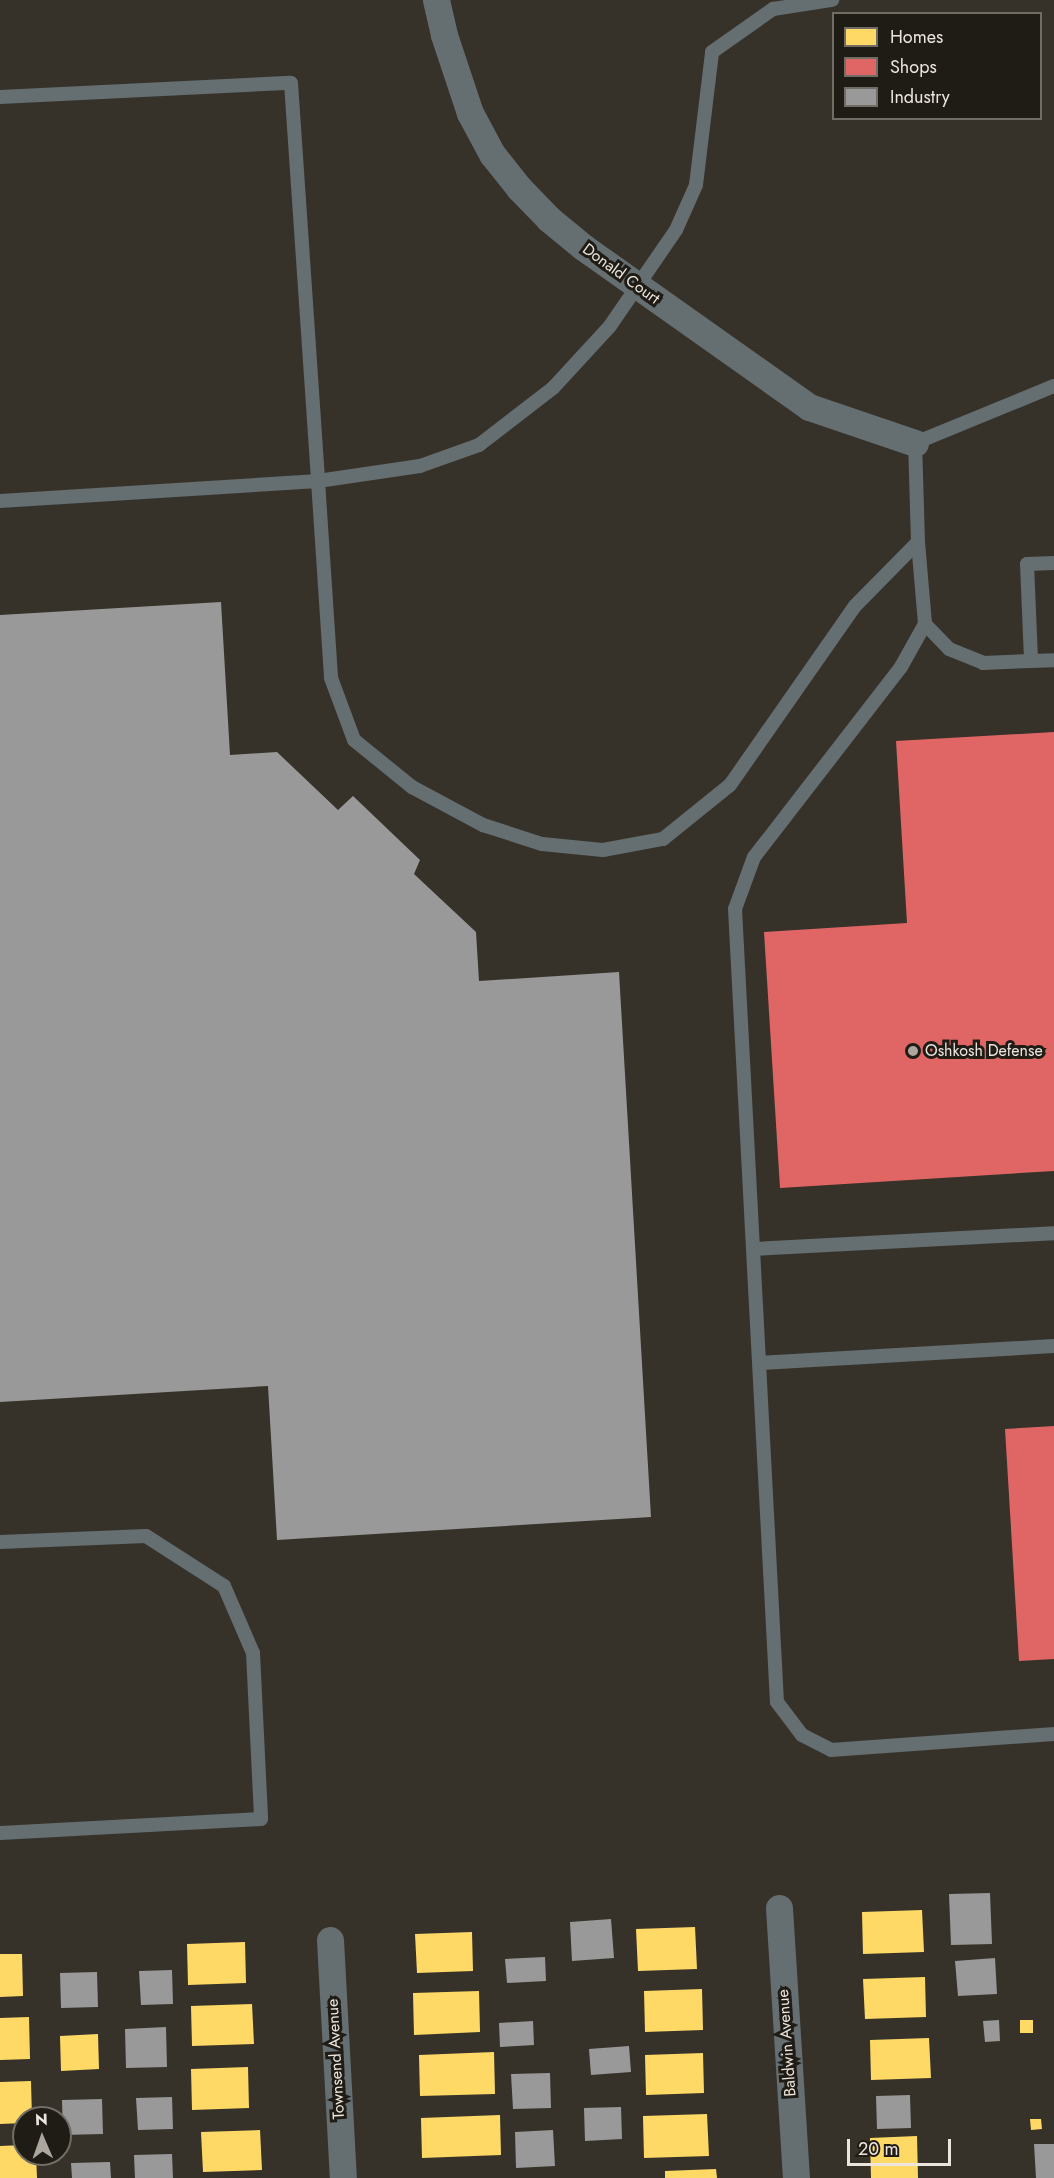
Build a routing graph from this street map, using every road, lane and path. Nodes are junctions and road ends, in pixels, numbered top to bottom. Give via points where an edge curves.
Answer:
1 (436, 0) edge
2 (832, 0) edge
3 (0, 97) edge
4 (638, 286) junction
5 (1054, 386) edge
6 (915, 443) junction
7 (318, 481) junction
8 (0, 501) edge
9 (918, 542) junction
10 (1054, 563) edge
11 (925, 624) junction
12 (1054, 660) edge
13 (1031, 661) junction
14 (1054, 1233) edge
15 (753, 1249) junction
16 (1054, 1346) edge
17 (760, 1363) junction
18 (0, 1542) edge
19 (1054, 1734) edge
20 (0, 1833) edge
21 (779, 1908) dead end
22 (330, 1940) dead end
23 (343, 2178) edge
24 (796, 2178) edge

1 - 4 street, Donald Court via 456,75 492,154 549,219
2 - 4 lane via 773,9 712,52 696,185 676,230
3 - 7 lane via 291,83
4 - 6 street, Donald Court via 809,407
4 - 7 lane via 610,326 553,388 479,445 420,466
5 - 6 lane
6 - 9 lane
7 - 8 lane
7 - 9 lane via 331,678 354,740 412,787 483,825 542,844 603,850 663,839 730,785 855,606
9 - 11 lane
10 - 13 lane via 1027,564
11 - 13 lane via 949,649 983,663
11 - 15 lane via 901,668 754,857 735,909
12 - 13 lane
14 - 15 lane
15 - 17 lane
16 - 17 lane
17 - 19 lane via 777,1702 786,1719 815,1744 831,1750
18 - 20 lane via 147,1536 224,1586 253,1653 261,1819
21 - 24 street, Baldwin Avenue
22 - 23 street, Townsend Avenue

